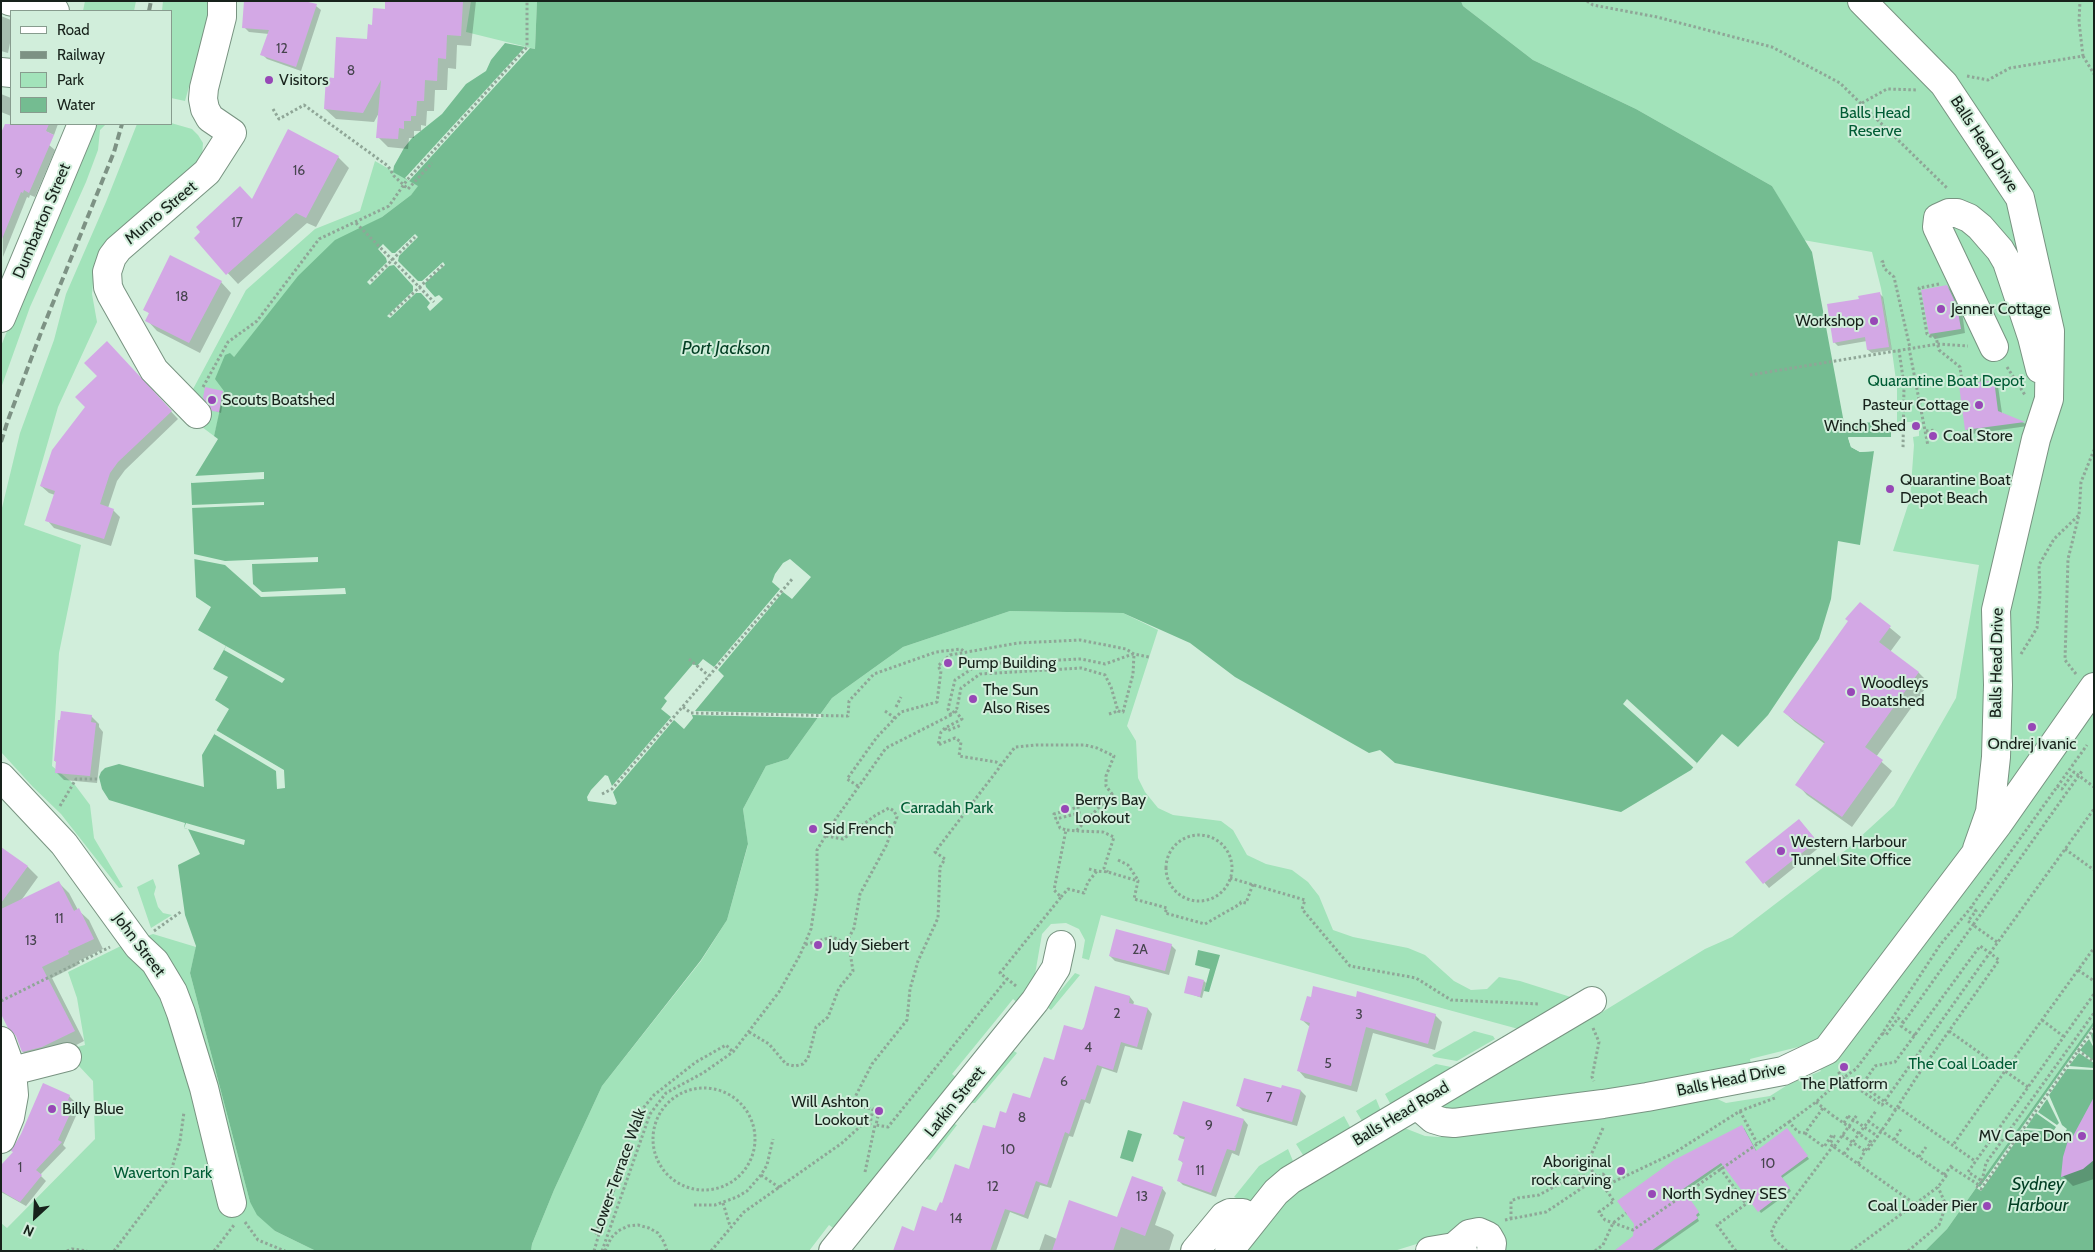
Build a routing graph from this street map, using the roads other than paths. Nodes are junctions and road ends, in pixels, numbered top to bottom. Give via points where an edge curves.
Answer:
1 (9, 1) edge
2 (222, 1) edge
3 (1862, 1) edge
4 (50, 10) edge
5 (82, 125) edge
6 (1, 318) edge
7 (1984, 347) road end
8 (2049, 400) junction
9 (194, 411) road end
10 (2092, 690) edge
11 (1996, 758) junction
12 (2034, 771) junction
13 (1, 778) edge
14 (1978, 849) junction
15 (1061, 945) dead end
16 (1592, 1014) road end
17 (1, 1041) edge
18 (67, 1057) dead end
19 (12, 1071) junction
20 (1417, 1105) junction
21 (1, 1139) edge
22 (236, 1210) road end
23 (1254, 1220) junction
24 (1449, 1249) edge
25 (833, 1251) edge
26 (1195, 1251) edge
27 (1229, 1251) edge
28 (1492, 1251) edge

1 - 4 street
2 - 9 street, Munro Street via 222,17 203,99 210,118 232,133 207,172 118,249 107,272 111,294 154,370
3 - 8 street, Balls Head Drive via 1944,84 2020,198 2050,331
5 - 6 street, Dumbarton Street
7 - 8 street via 1937,227 1938,218 1949,213 1962,215 1980,227 2007,262
8 - 11 street, Balls Head Drive via 2036,438 1996,610
10 - 12 street, Balls Head Drive
11 - 12 street
11 - 14 street, Balls Head Drive via 1990,812
12 - 14 street, Balls Head Drive
13 - 22 street, John Street via 64,844 138,946 155,962 173,992 204,1088
14 - 20 street, Balls Head Drive via 1826,1050 1783,1071 1648,1097 1454,1122 1434,1119
15 - 25 street, Larkin Street via 1056,968 1034,1004
16 - 20 street, Balls Head Road
17 - 19 street
18 - 19 street
19 - 21 street via 14,1095
20 - 23 street, Balls Head Road via 1290,1180
23 - 26 street via 1243,1214 1224,1216
23 - 27 street, Balls Head Road
24 - 28 street via 1469,1234 1478,1232 1488,1236

